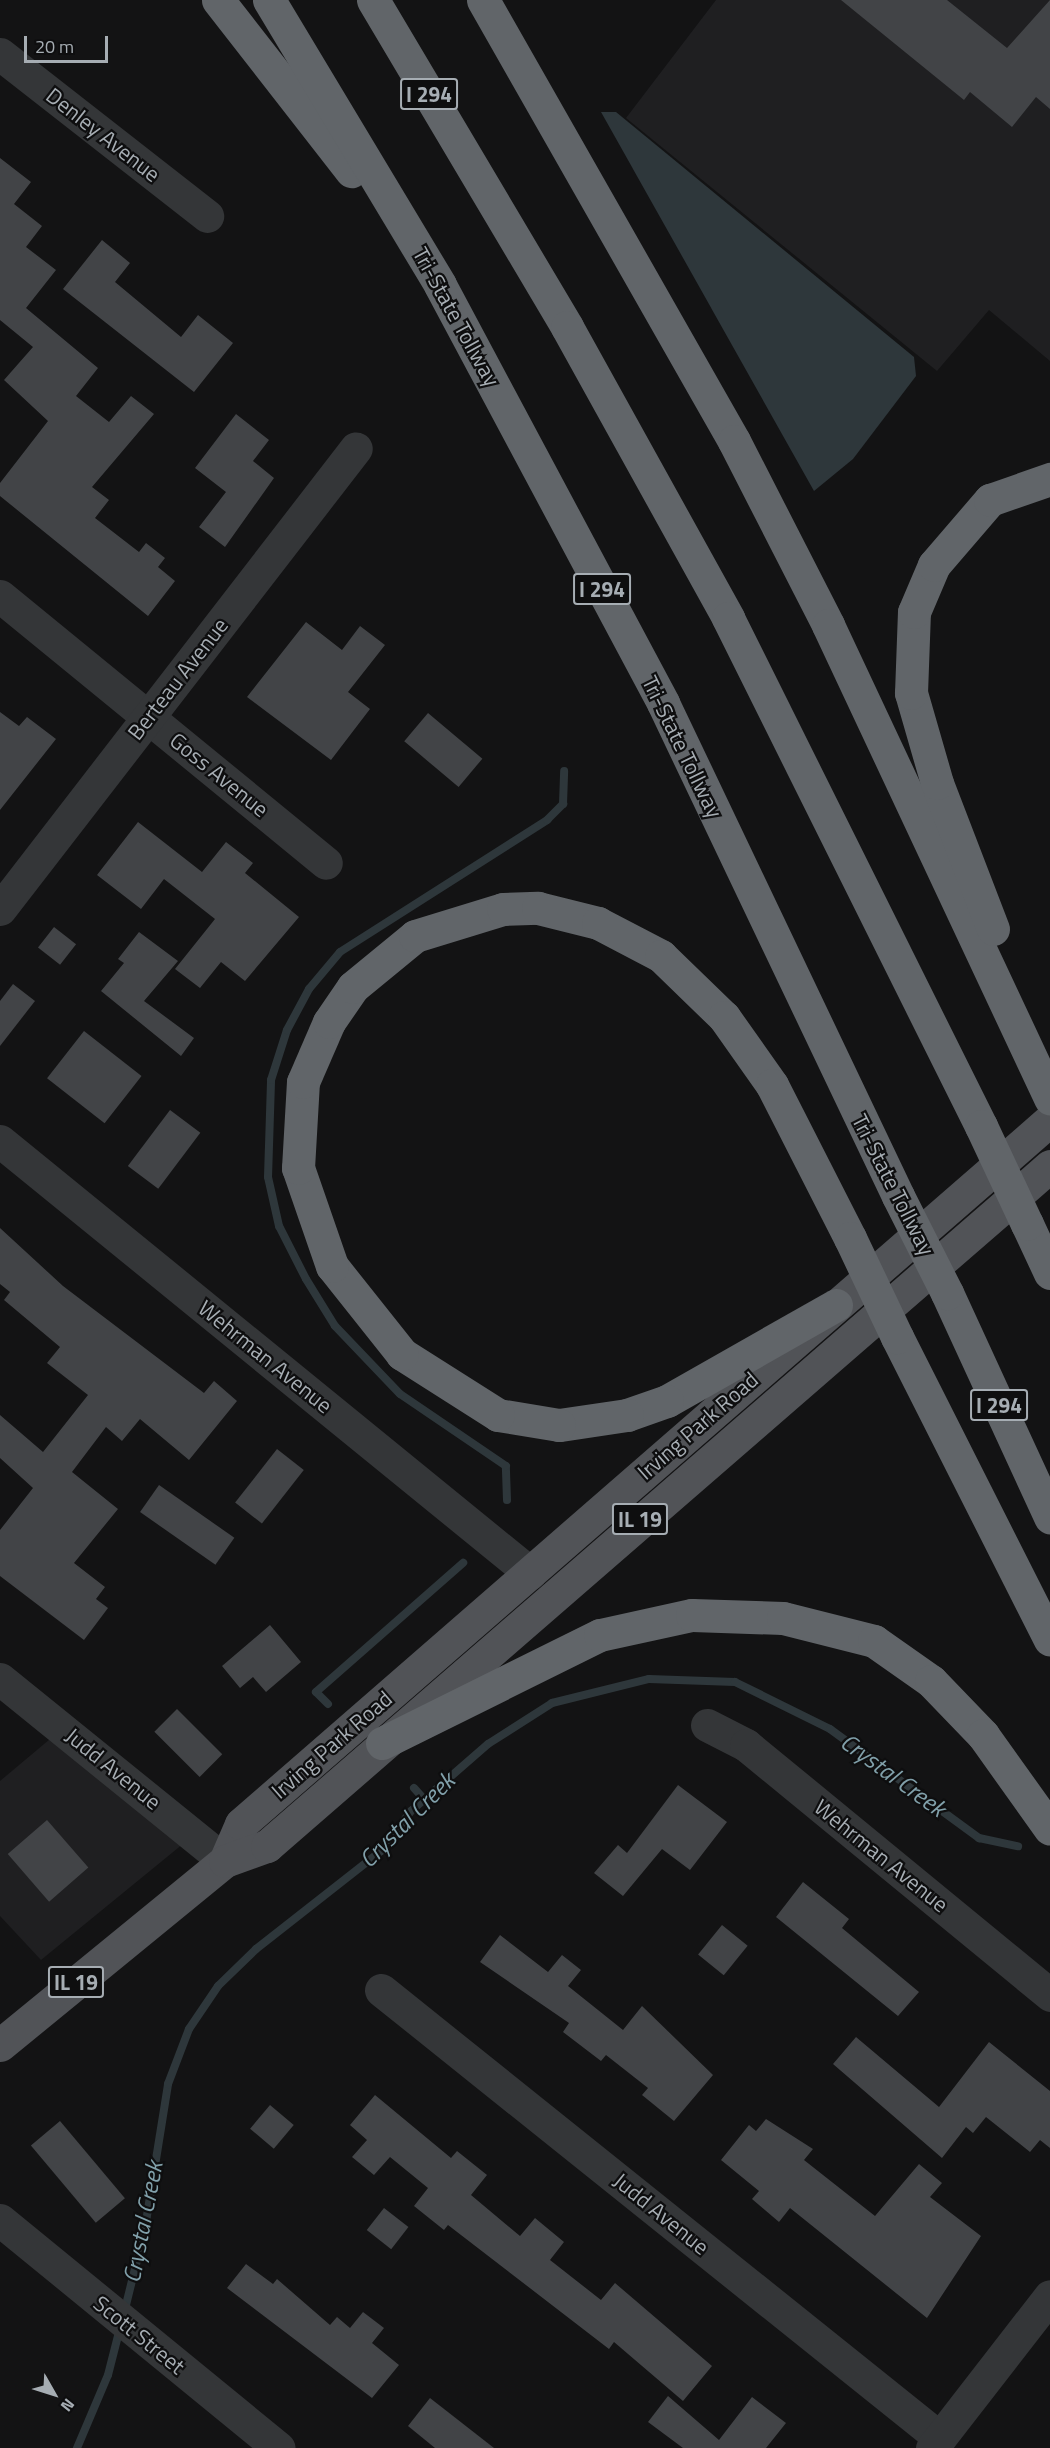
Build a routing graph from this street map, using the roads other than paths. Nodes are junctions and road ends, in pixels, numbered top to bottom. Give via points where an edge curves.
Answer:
1 (218, 0) edge
2 (269, 0) edge
3 (373, 0) edge
4 (483, 0) edge
5 (0, 54) edge
6 (207, 216) dead end
7 (440, 285) junction
8 (356, 448) dead end
9 (1050, 479) edge
10 (0, 596) edge
11 (148, 717) junction
12 (326, 863) dead end
13 (0, 909) edge
14 (1046, 1079) edge
15 (1050, 1120) edge
16 (0, 1141) edge
17 (1050, 1166) edge
18 (1050, 1273) edge
19 (836, 1305) junction
20 (1050, 1518) edge
21 (530, 1572) junction
22 (1050, 1640) edge
23 (0, 1679) edge
24 (707, 1725) dead end
25 (382, 1743) junction
26 (1050, 1828) edge
27 (225, 1861) junction
28 (381, 1990) dead end
29 (1050, 1995) edge
30 (0, 2045) edge
31 (0, 2220) edge
32 (1050, 2296) edge
33 (936, 2443) edge
34 (279, 2448) edge

1 - 7 highway
2 - 7 highway, Tri-State Tollway / I 294
3 - 18 highway, I 294, bridge via 567,327 728,618
4 - 14 highway via 734,441 828,625
5 - 6 street, Denley Avenue
7 - 20 highway, Tri-State Tollway / I 294, bridge via 663,703 947,1293
8 - 11 street, Berteau Avenue
9 - 14 highway via 990,500 934,565 914,612 911,693 937,783
10 - 11 street, Goss Avenue
11 - 12 street, Goss Avenue
11 - 13 street, Berteau Avenue
15 - 19 main road, Irving Park Road / IL 19
16 - 21 street, Wehrman Avenue
17 - 25 main road, Irving Park Road / IL 19
19 - 21 main road, Irving Park Road / IL 19
19 - 22 highway, bridge via 667,1401 627,1415 559,1425 498,1415 402,1354 332,1266 298,1168 303,1082 329,1022 353,987 415,936 503,909 538,908 578,917 630,935 661,956 724,1017 772,1084
21 - 27 main road, Irving Park Road / IL 19 via 242,1824
23 - 27 street, Judd Avenue
24 - 29 street, Wehrman Avenue via 746,1745
25 - 26 highway via 600,1635 692,1615 783,1618 874,1641 931,1681 983,1736
25 - 27 main road, Irving Park Road / IL 19 via 267,1846
27 - 30 main road, Irving Park Road / IL 19
28 - 33 street, Judd Avenue
31 - 34 street, Scott Street
32 - 33 street

